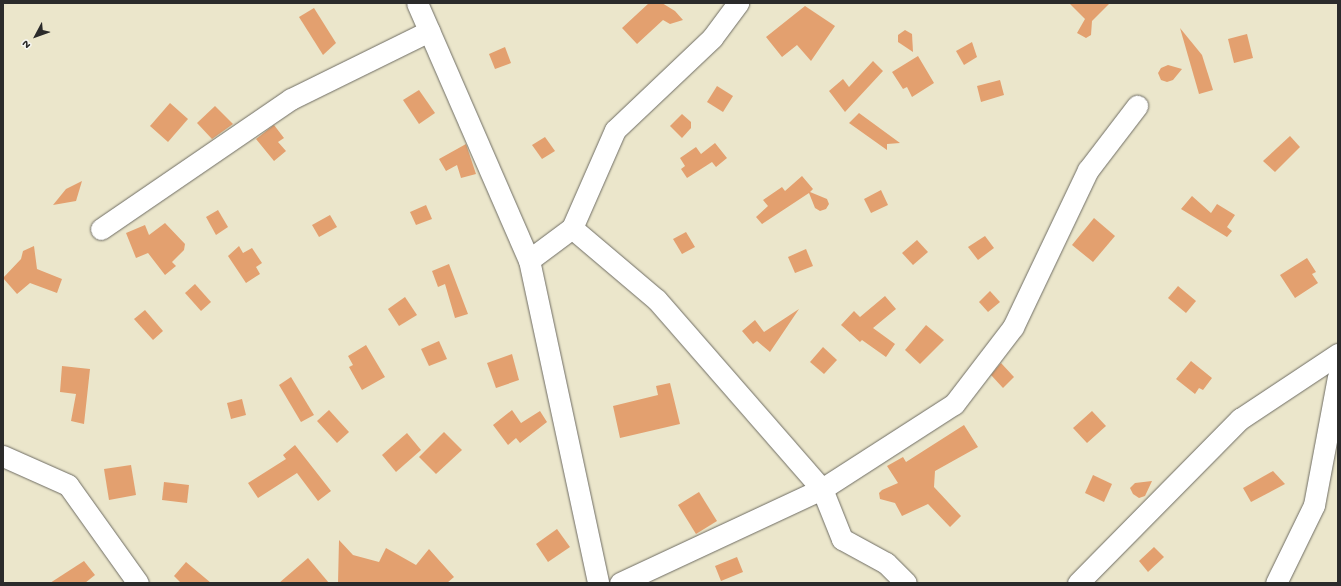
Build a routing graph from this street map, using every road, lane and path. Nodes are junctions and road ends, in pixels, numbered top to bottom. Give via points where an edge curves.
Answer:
1 (417, 3) edge
2 (738, 3) edge
3 (429, 30) junction
4 (1137, 106) dead end
5 (572, 228) junction
6 (101, 229) dead end
7 (529, 260) junction
8 (1338, 354) edge
9 (1338, 377) edge
10 (3, 456) edge
11 (822, 489) junction
12 (138, 583) edge
13 (598, 583) edge
14 (620, 583) edge
15 (906, 583) edge
16 (1078, 583) edge
17 (1276, 583) edge

1 - 3 street
2 - 5 street via 712,38 615,130
3 - 6 street via 291,99
3 - 7 street
4 - 11 street via 1088,170 1012,327 954,404
5 - 7 street
5 - 11 street via 657,300
7 - 13 street
8 - 16 street via 1240,419
9 - 17 street via 1314,505
10 - 12 street via 68,485
11 - 14 street
11 - 15 street via 842,539 886,563

